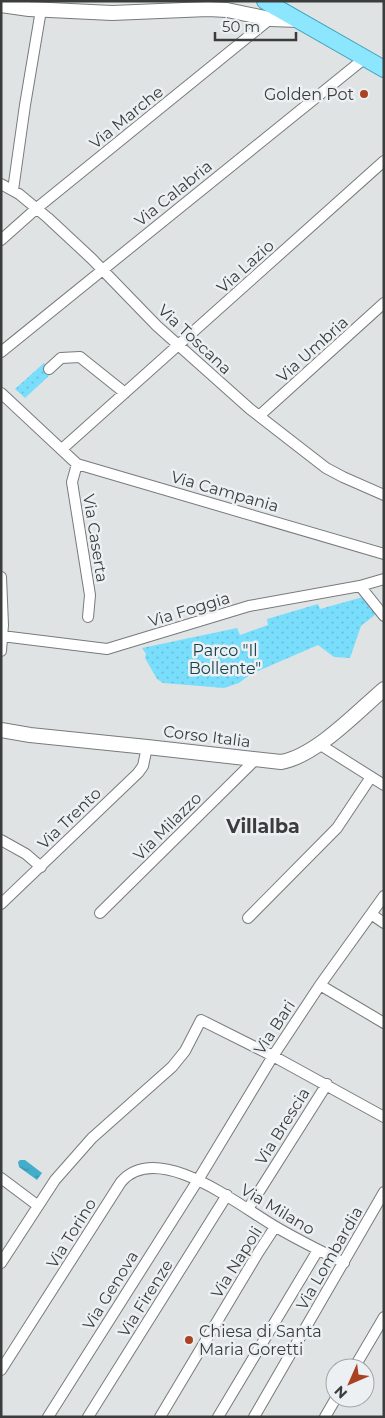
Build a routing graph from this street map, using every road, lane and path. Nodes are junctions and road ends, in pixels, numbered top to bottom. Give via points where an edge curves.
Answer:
1 (240, 1) edge
2 (265, 1) edge
3 (1, 5) edge
4 (211, 5) edge
5 (225, 6) edge
6 (42, 10) junction
7 (270, 19) junction
8 (299, 20) junction
9 (365, 58) junction
10 (384, 69) edge
11 (384, 161) edge
12 (1, 184) edge
13 (13, 190) junction
14 (37, 208) junction
15 (1, 240) edge
16 (102, 269) junction
17 (384, 303) edge
18 (178, 346) junction
19 (1, 352) edge
20 (49, 369) dead end
21 (1, 393) edge
22 (125, 393) junction
23 (260, 416) junction
24 (62, 450) junction
25 (77, 464) junction
26 (384, 495) edge
27 (384, 554) edge
28 (1, 577) edge
29 (384, 579) edge
30 (360, 586) junction
31 (384, 616) edge
32 (88, 617) dead end
33 (2, 636) edge
34 (1, 651) edge
35 (384, 688) edge
36 (1, 730) edge
37 (319, 744) junction
38 (147, 747) junction
39 (255, 760) junction
40 (371, 777) junction
41 (384, 785) edge
42 (1, 840) edge
43 (40, 867) junction
44 (384, 896) edge
45 (1, 904) edge
46 (100, 914) dead end
47 (371, 914) junction
48 (248, 918) dead end
49 (384, 923) edge
50 (320, 985) junction
51 (384, 1023) edge
52 (273, 1056) junction
53 (326, 1084) junction
54 (384, 1117) edge
55 (1, 1178) edge
56 (198, 1180) junction
57 (384, 1192) edge
58 (227, 1195) junction
59 (37, 1205) junction
60 (248, 1209) junction
61 (275, 1227) junction
62 (318, 1250) junction
63 (1, 1263) edge
64 (344, 1263) junction
65 (384, 1317) edge
66 (360, 1358) edge
67 (1, 1370) edge
68 (48, 1417) edge
69 (88, 1417) edge
70 (160, 1417) edge
71 (218, 1417) edge
72 (254, 1417) edge

1 - 5 street
2 - 8 main road
3 - 6 street
4 - 5 street
4 - 6 street via 112,13
5 - 7 street
6 - 13 street
7 - 8 street
7 - 14 street, Via Marche
8 - 9 main road
9 - 10 main road
9 - 16 street, Via Calabria
11 - 18 street, Via Lazio
12 - 13 street, Via Toscana
13 - 14 street, Via Toscana
14 - 15 street, Via Marche
14 - 16 street, Via Toscana
16 - 18 street, Via Toscana
16 - 19 street, Via Calabria
17 - 23 street, Via Umbria
18 - 22 street, Via Lazio
18 - 23 street, Via Toscana
20 - 22 street via 61,358 80,357
21 - 24 street, Via Campania
22 - 24 street, Via Lazio
23 - 26 street, Via Toscana via 326,468
24 - 25 street, Via Campania
25 - 27 street, Via Campania
25 - 32 street, Via Caserta via 72,482 90,595
28 - 33 street
29 - 30 street, Via Foggia
30 - 31 street
30 - 33 street, Via Foggia via 249,606 108,649
33 - 34 street
35 - 37 street, Corso Italia
36 - 38 street, Corso Italia
37 - 39 street, Corso Italia via 290,760
37 - 40 street
38 - 39 street, Corso Italia
38 - 43 street, Via Trento via 138,773
39 - 46 street, Via Milazzo
40 - 41 street
40 - 48 street via 337,828
42 - 43 street via 26,854
43 - 45 street, Via Trento
44 - 47 street, Via Bari
47 - 49 street
47 - 50 street, Via Bari
50 - 51 street
50 - 52 street, Via Bari
52 - 53 street
52 - 56 street, Via Bari
52 - 59 street via 201,1020 172,1068 92,1138
53 - 54 street
53 - 60 street, Via Brescia
55 - 59 street
56 - 58 street, Via Milano
56 - 67 street, Via Torino via 153,1167 138,1169 124,1178
56 - 68 street, Via Genova
57 - 64 street, Via Lombardia
58 - 60 street, Via Milano
58 - 69 street, Via Firenze
59 - 63 street
60 - 61 street, Via Milano
61 - 62 street, Via Milano
61 - 70 street, Via Napoli
62 - 64 street, Via Milano
62 - 71 street
64 - 72 street, Via Lombardia
65 - 66 street

